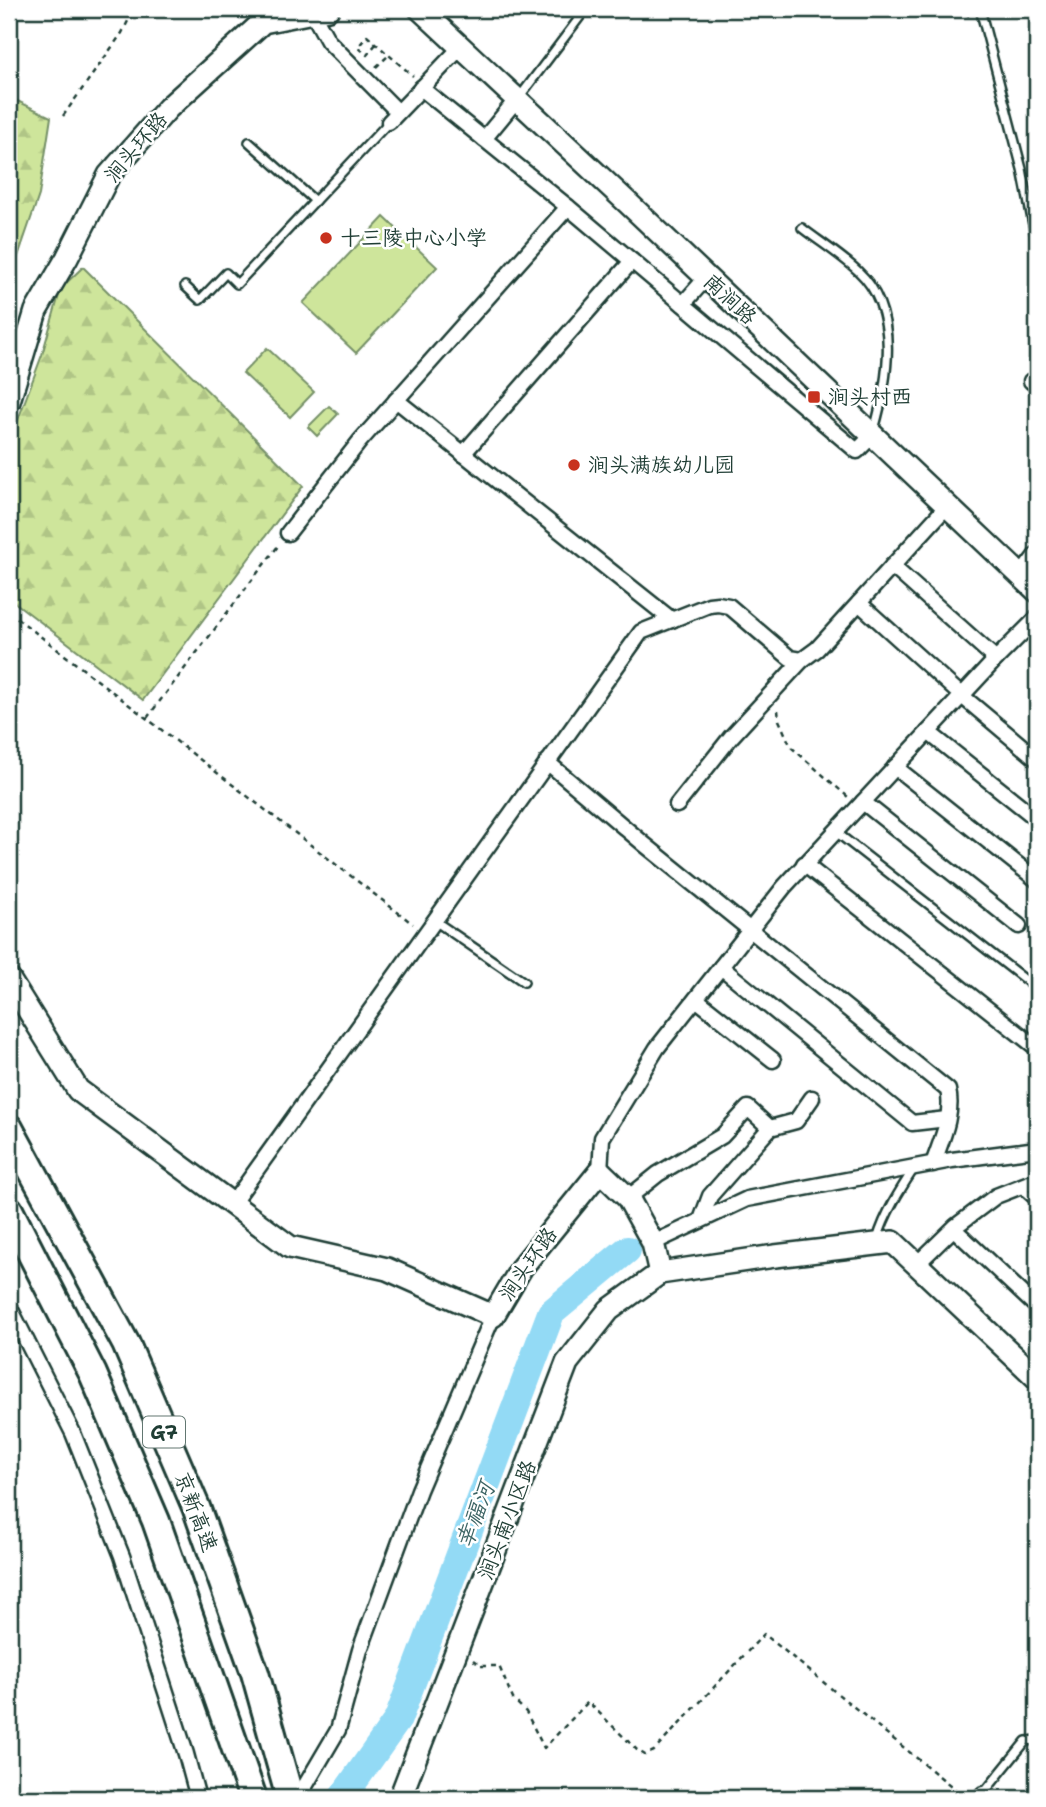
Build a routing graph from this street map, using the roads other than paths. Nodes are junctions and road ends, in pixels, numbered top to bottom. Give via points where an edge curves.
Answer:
1 (420, 9) edge
2 (586, 9) edge
3 (980, 9) edge
4 (320, 10) edge
5 (461, 47) junction
6 (423, 87) junction
7 (517, 100) junction
8 (393, 117) junction
9 (484, 139) junction
10 (249, 142) dead end
11 (315, 201) junction
12 (568, 207) junction
13 (802, 228) dead end
14 (1037, 245) edge
15 (632, 261) junction
16 (707, 277) junction
17 (185, 286) dead end
18 (683, 304) junction
19 (396, 400) junction
20 (9, 401) edge
21 (873, 435) junction
22 (463, 454) junction
23 (947, 506) junction
24 (288, 533) road end
25 (1037, 554) edge
26 (892, 566) junction
27 (1021, 575) junction
28 (1037, 591) edge
29 (859, 603) junction
30 (1037, 618) edge
31 (672, 620) junction
32 (996, 659) junction
33 (802, 660) junction
34 (962, 696) junction
35 (928, 732) junction
36 (1037, 759) edge
37 (547, 762) junction
38 (895, 767) junction
39 (860, 804) junction
40 (677, 805) dead end
41 (1037, 819) edge
42 (835, 831) junction
43 (804, 864) junction
44 (1037, 880) edge
45 (435, 921) junction
46 (1019, 926) dead end
47 (751, 929) junction
48 (721, 967) junction
49 (9, 979) edge
50 (524, 982) dead end
51 (1037, 989) edge
52 (696, 999) junction
53 (1037, 1048) edge
54 (772, 1060) dead end
55 (812, 1098) dead end
56 (947, 1119) junction
57 (9, 1128) edge
58 (771, 1128) junction
59 (1037, 1149) edge
60 (933, 1164) junction
61 (915, 1167) junction
62 (600, 1171) junction
63 (1024, 1185) joint
64 (628, 1198) junction
65 (1037, 1203) edge
66 (232, 1204) junction
67 (9, 1210) edge
68 (701, 1220) junction
69 (954, 1228) junction
70 (878, 1237) junction
71 (653, 1243) junction
72 (917, 1264) junction
73 (660, 1273) junction
74 (9, 1306) edge
75 (1037, 1307) edge
76 (493, 1316) junction
77 (13, 1323) edge
78 (1037, 1378) edge
79 (1037, 1740) edge
80 (9, 1793) edge
81 (252, 1794) edge
82 (981, 1796) edge
83 (16, 1798) edge
84 (198, 1798) edge
85 (290, 1798) edge
86 (298, 1798) edge
87 (400, 1798) edge

1 - 5 street, 南涧路
2 - 7 lane
3 - 14 lane
4 - 8 street via 328,41
4 - 20 street, 涧头环路 via 262,22 168,107 109,176 36,311
5 - 6 street
5 - 7 street, 南涧路
6 - 8 street
6 - 9 street
7 - 9 street
7 - 16 street, 南涧路
8 - 11 lane
9 - 12 street
10 - 11 lane
11 - 17 lane via 237,284 226,273 200,300
12 - 15 street
12 - 19 street
13 - 21 lane via 859,272 876,296 885,321 887,357
15 - 18 street
15 - 22 street
16 - 18 street
16 - 21 street, 南涧路
18 - 21 street via 857,451
19 - 22 street
19 - 24 street
21 - 23 street, 南涧路
22 - 31 street
23 - 26 street
23 - 27 street, 南涧路
25 - 27 street
26 - 29 street
26 - 32 street
27 - 28 street, 南涧路
29 - 33 street
29 - 34 street
30 - 32 street
31 - 33 street via 709,605 729,606 790,658
31 - 37 street via 641,632
32 - 34 street
33 - 40 street
34 - 35 street
34 - 36 street
35 - 38 street
35 - 41 street
37 - 45 street
37 - 47 street
38 - 39 street
38 - 44 street
39 - 42 street
39 - 46 street
42 - 43 street
42 - 51 lane
43 - 47 street
43 - 53 street
45 - 50 lane
45 - 66 street
47 - 48 street
47 - 56 street via 948,1090
48 - 52 street
48 - 56 street via 912,1123
49 - 66 street, 涧头环路 via 78,1090
52 - 54 street
52 - 62 street via 657,1048 602,1138
55 - 58 street via 796,1121
56 - 60 street
57 - 85 highway, 京新高速 / G7 via 120,1332 196,1507 255,1673
58 - 64 street via 748,1108 722,1136 658,1174
58 - 68 street via 710,1196
59 - 60 street
60 - 61 street
61 - 68 street via 747,1199
61 - 70 lane
62 - 64 street
62 - 76 street, 涧头环路 via 522,1267
63 - 65 lane
63 - 69 street via 996,1196
64 - 71 street
66 - 76 street, 涧头环路 via 290,1247 387,1269
67 - 81 highway, 京新高速 / G7 via 93,1374 156,1521
68 - 71 street
69 - 72 street
69 - 75 street
70 - 72 street via 894,1242
70 - 73 street
71 - 73 street
72 - 78 street
73 - 87 street, 涧头南小区路 via 609,1310 568,1363
74 - 77 street
76 - 86 street via 419,1490 360,1650 338,1730
77 - 84 street via 73,1433 122,1556
79 - 82 lane via 1026,1741
80 - 83 lane

